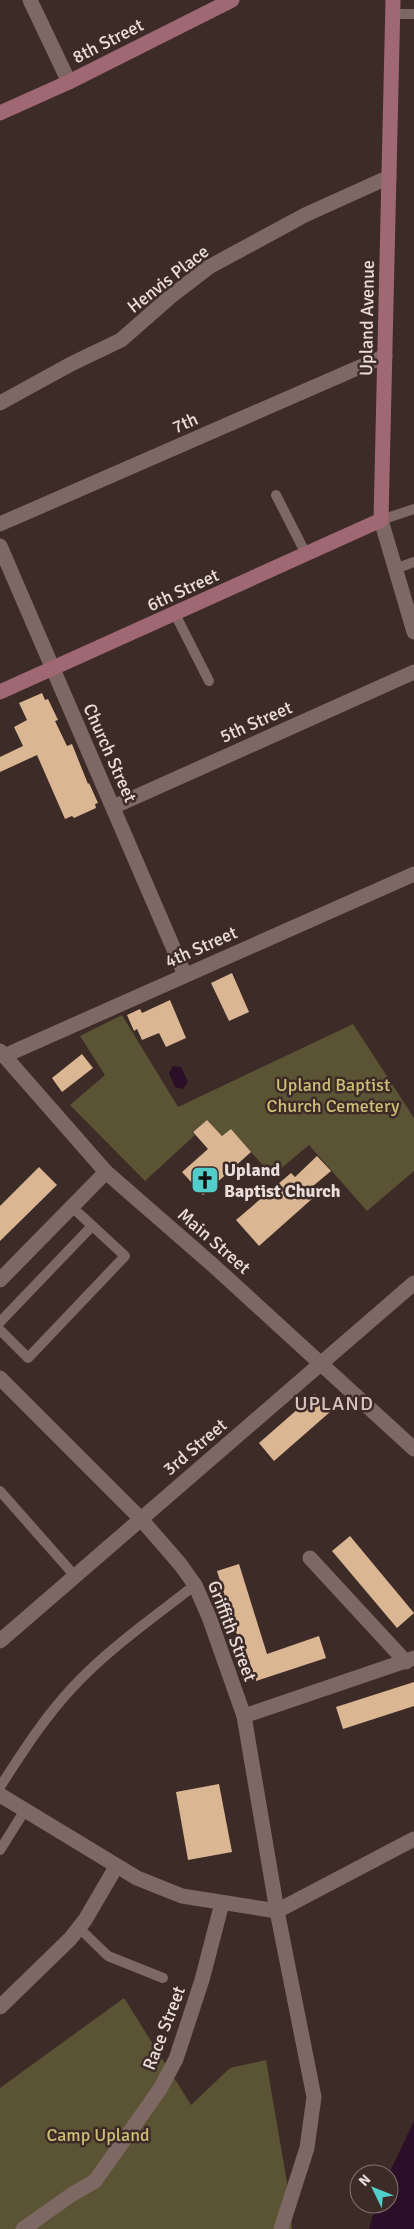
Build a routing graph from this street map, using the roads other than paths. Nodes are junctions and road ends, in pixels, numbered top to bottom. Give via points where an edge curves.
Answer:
1 (30, 0) edge
2 (232, 0) edge
3 (392, 7) edge
4 (414, 14) edge
5 (69, 82) junction
6 (0, 113) edge
7 (389, 177) junction
8 (385, 356) junction
9 (0, 403) edge
10 (276, 495) dead end
11 (414, 509) edge
12 (381, 520) junction
13 (0, 524) edge
14 (0, 546) edge
15 (306, 554) junction
16 (414, 562) edge
17 (396, 569) junction
18 (175, 614) junction
19 (414, 632) edge
20 (52, 670) junction
21 (414, 672) edge
22 (209, 681) dead end
23 (0, 692) edge
24 (114, 807) junction
25 (414, 874) edge
26 (185, 975) junction
27 (2, 1053) edge
28 (106, 1172) junction
29 (72, 1207) junction
30 (92, 1226) junction
31 (0, 1280) edge
32 (414, 1283) edge
33 (0, 1322) edge
34 (0, 1330) edge
35 (322, 1364) junction
36 (0, 1378) edge
37 (414, 1449) edge
38 (0, 1491) edge
39 (140, 1518) junction
40 (310, 1558) dead end
41 (75, 1576) junction
42 (195, 1585) junction
43 (0, 1641) edge
44 (410, 1660) edge
45 (244, 1716) junction
46 (0, 1787) edge
47 (0, 1795) edge
48 (25, 1810) junction
49 (414, 1839) edge
50 (0, 1850) edge
51 (116, 1867) junction
52 (222, 1903) junction
53 (278, 1911) junction
54 (79, 1928) junction
55 (163, 1978) dead end
56 (0, 2007) edge
57 (23, 2229) edge
58 (281, 2229) edge

1 - 5 street
2 - 5 street, 8th Street
3 - 4 lane
3 - 7 street, Upland Avenue
5 - 6 street, 8th Street
7 - 8 street, Upland Avenue
7 - 9 street, Henvis Place via 305,214 210,267 121,340
8 - 12 street, Upland Avenue
8 - 13 street, 7th
10 - 15 lane
11 - 12 lane
12 - 15 street, 6th Street
12 - 17 street, Upland Avenue
14 - 20 street, Church Street
15 - 18 street, 6th Street
16 - 17 lane
17 - 19 street, Upland Avenue
18 - 20 street, 6th Street
18 - 22 lane
20 - 23 street, 6th Street
20 - 24 street, Church Street
21 - 24 street, 5th Street
24 - 26 street, Church Street
25 - 26 street, 4th Street
26 - 27 street, 4th Street
27 - 28 street, Main Street
28 - 29 street
28 - 35 street, Main Street
29 - 30 lane
29 - 31 street
30 - 33 lane
30 - 34 lane via 125,1256 28,1358
32 - 35 street, 3rd Street
35 - 37 street, Main Street
35 - 39 street, 3rd Street
36 - 39 street, Griffith Street
38 - 41 lane
39 - 41 street, 3rd Street
39 - 42 street, Griffith Street
40 - 44 street
41 - 43 street, 3rd Street
42 - 45 street, Griffith Street
42 - 46 lane via 112,1651 72,1688
44 - 45 street
45 - 53 street, Griffith Street
47 - 48 street
48 - 50 lane
48 - 51 street
49 - 53 street
51 - 52 street via 182,1896
51 - 54 street
52 - 53 street
52 - 57 street, Race Street via 202,1980 178,2050 160,2089 95,2181
53 - 58 street, Griffith Street via 314,2097 307,2148
54 - 55 lane via 108,1956
54 - 56 street

